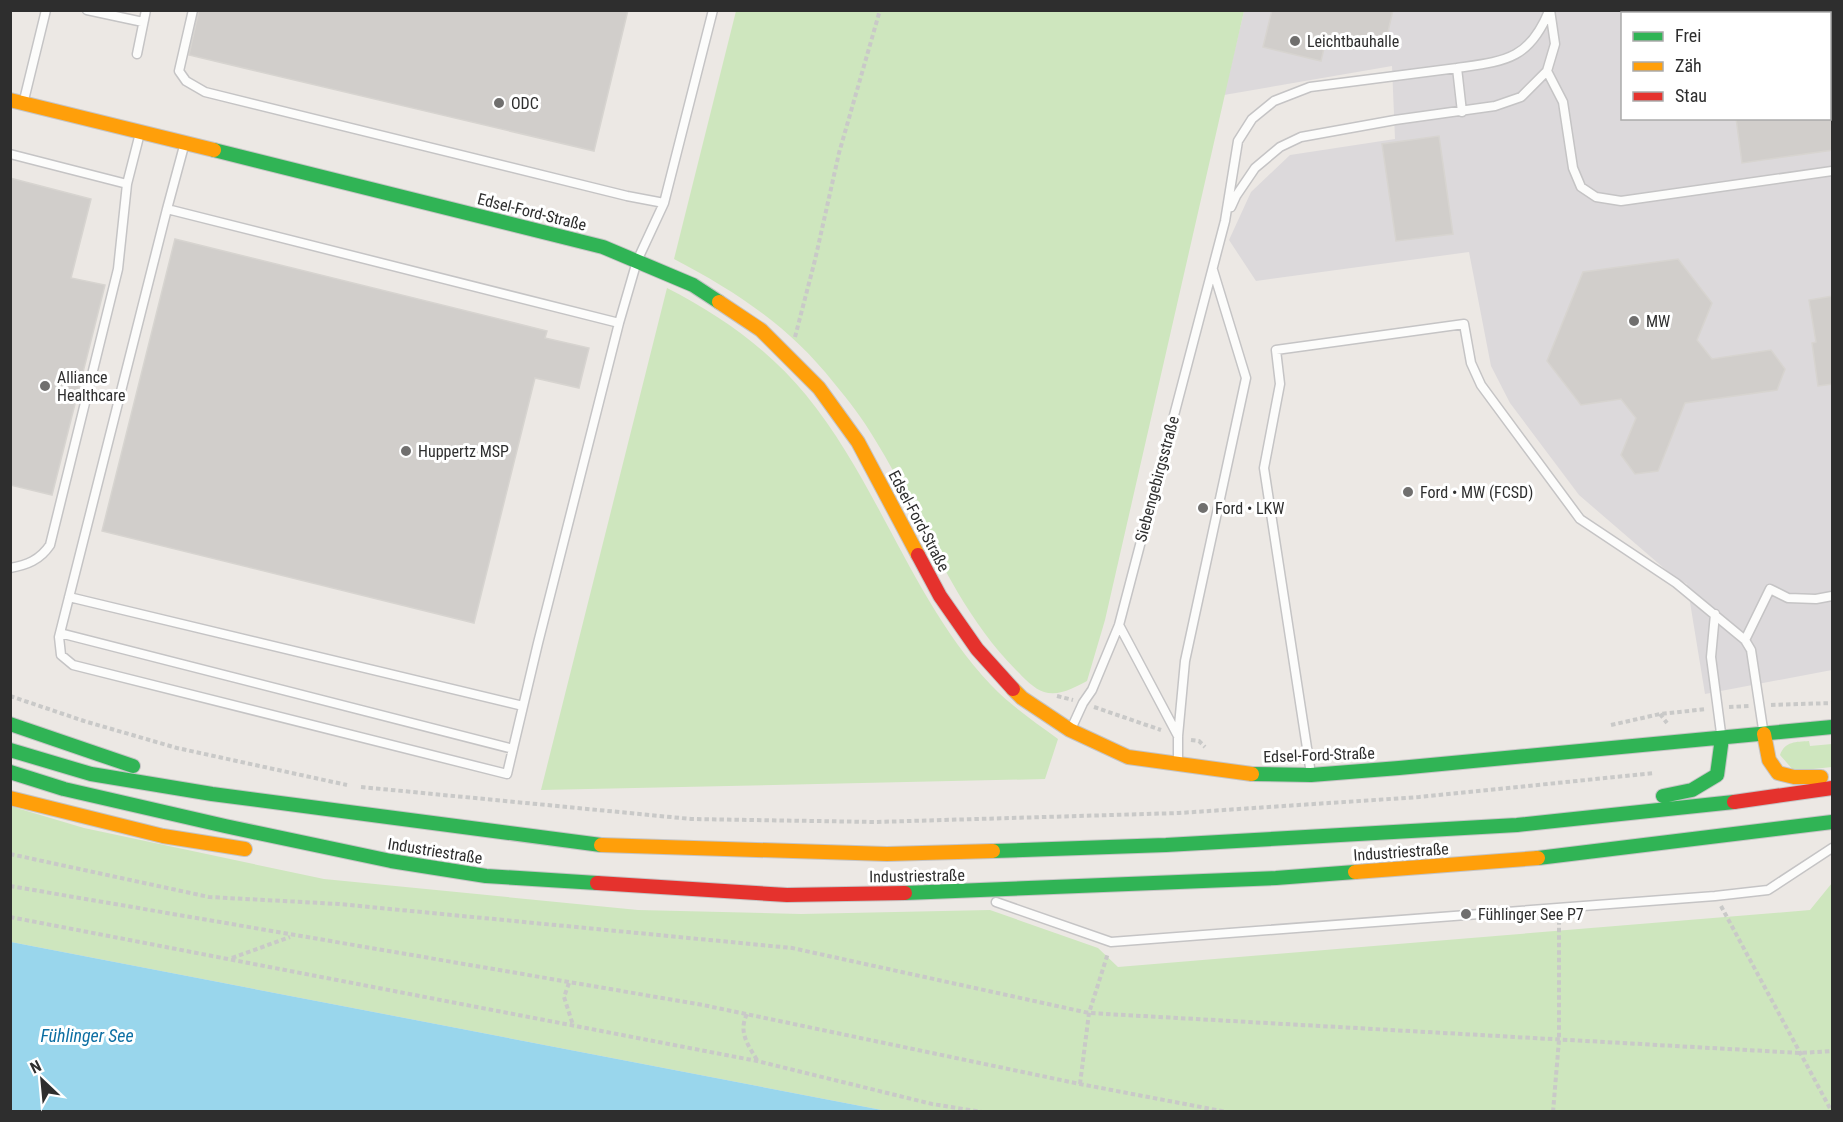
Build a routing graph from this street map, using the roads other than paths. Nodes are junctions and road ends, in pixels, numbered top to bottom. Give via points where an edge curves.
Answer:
1 (46, 10) edge
2 (87, 10) edge
3 (146, 10) edge
4 (193, 10) edge
5 (713, 10) edge
6 (1550, 10) edge
7 (143, 22) junction
8 (137, 54) dead end
9 (1457, 68) junction
10 (1547, 71) junction
11 (17, 101) edge
12 (1462, 111) junction
13 (140, 131) junction
14 (184, 142) junction
15 (10, 154) edge
16 (1833, 171) edge
17 (127, 184) junction
18 (664, 203) junction
19 (167, 209) junction
20 (1225, 221) junction
21 (637, 261) junction
22 (1213, 269) junction
23 (619, 323) junction
24 (10, 568) edge
25 (69, 597) junction
26 (1833, 597) edge
27 (1715, 614) junction
28 (1119, 626) junction
29 (60, 633) junction
30 (1744, 640) junction
31 (523, 706) junction
32 (10, 724) edge
33 (1833, 727) edge
34 (1070, 730) junction
35 (1764, 734) junction
36 (1178, 736) junction
37 (1722, 738) junction
38 (513, 749) junction
39 (10, 750) edge
40 (1178, 765) junction
41 (10, 772) edge
42 (1311, 775) junction
43 (1833, 777) edge
44 (1833, 788) edge
45 (212, 794) junction
46 (10, 798) edge
47 (1833, 822) edge
48 (1516, 825) junction
49 (1833, 848) edge
50 (262, 852) dead end
51 (316, 860) dead end
52 (391, 861) junction
53 (964, 892) junction

1 - 11 lane
2 - 7 lane
3 - 7 lane
4 - 18 lane via 179,71 186,81 205,92
5 - 18 lane
6 - 9 lane via 1542,29 1520,52 1497,62
6 - 10 lane via 1555,44
7 - 8 lane
9 - 12 lane
9 - 20 lane via 1311,87 1274,101 1252,119 1238,141
10 - 12 lane via 1521,97
10 - 16 lane via 1563,102 1573,168 1581,187 1596,197 1621,201
11 - 13 main road, Edsel-Ford-Straße
12 - 20 lane via 1301,137 1280,147 1255,168
13 - 14 main road, Edsel-Ford-Straße
13 - 17 lane
14 - 19 lane
14 - 21 main road, Edsel-Ford-Straße via 603,247
15 - 17 lane
17 - 24 lane via 118,269 50,546 28,565
18 - 21 lane
19 - 23 lane
19 - 25 lane
20 - 22 lane, Siebengebirgsstraße
21 - 23 lane
21 - 34 main road, Edsel-Ford-Straße via 693,285 761,330 819,388 858,442 940,596 977,649 1022,698
22 - 28 lane, Siebengebirgsstraße
22 - 36 lane via 1245,378 1185,661
23 - 31 lane
25 - 29 lane
25 - 31 lane
26 - 30 lane via 1788,598 1770,589
27 - 30 lane
27 - 37 lane via 1711,657
27 - 42 lane via 1580,519 1481,385 1471,363 1464,324 1276,350 1280,384 1264,468
28 - 34 lane, Siebengebirgsstraße
28 - 36 lane
29 - 38 lane
29 - 38 lane via 61,655 73,666 507,774
30 - 35 lane via 1751,650
31 - 38 lane
32 - 45 main road
33 - 35 main road, Edsel-Ford-Straße
34 - 40 main road, Edsel-Ford-Straße via 1128,757
35 - 37 main road, Edsel-Ford-Straße
35 - 43 main road via 1767,759 1775,773 1792,779
36 - 40 lane
37 - 42 main road, Edsel-Ford-Straße
37 - 48 main road via 1716,775 1692,790
39 - 45 main road, Industriestraße via 91,774
40 - 42 main road, Edsel-Ford-Straße via 1240,774
41 - 52 main road, Industriestraße via 98,797
44 - 48 main road, Industriestraße
45 - 48 main road, Industriestraße via 605,846 887,854 1166,845
46 - 50 main road via 163,836
47 - 53 main road, Industriestraße via 1526,859 1276,878
49 - 53 lane via 1768,890 1111,942
51 - 52 main road
52 - 53 main road, Industriestraße via 486,876 787,895

